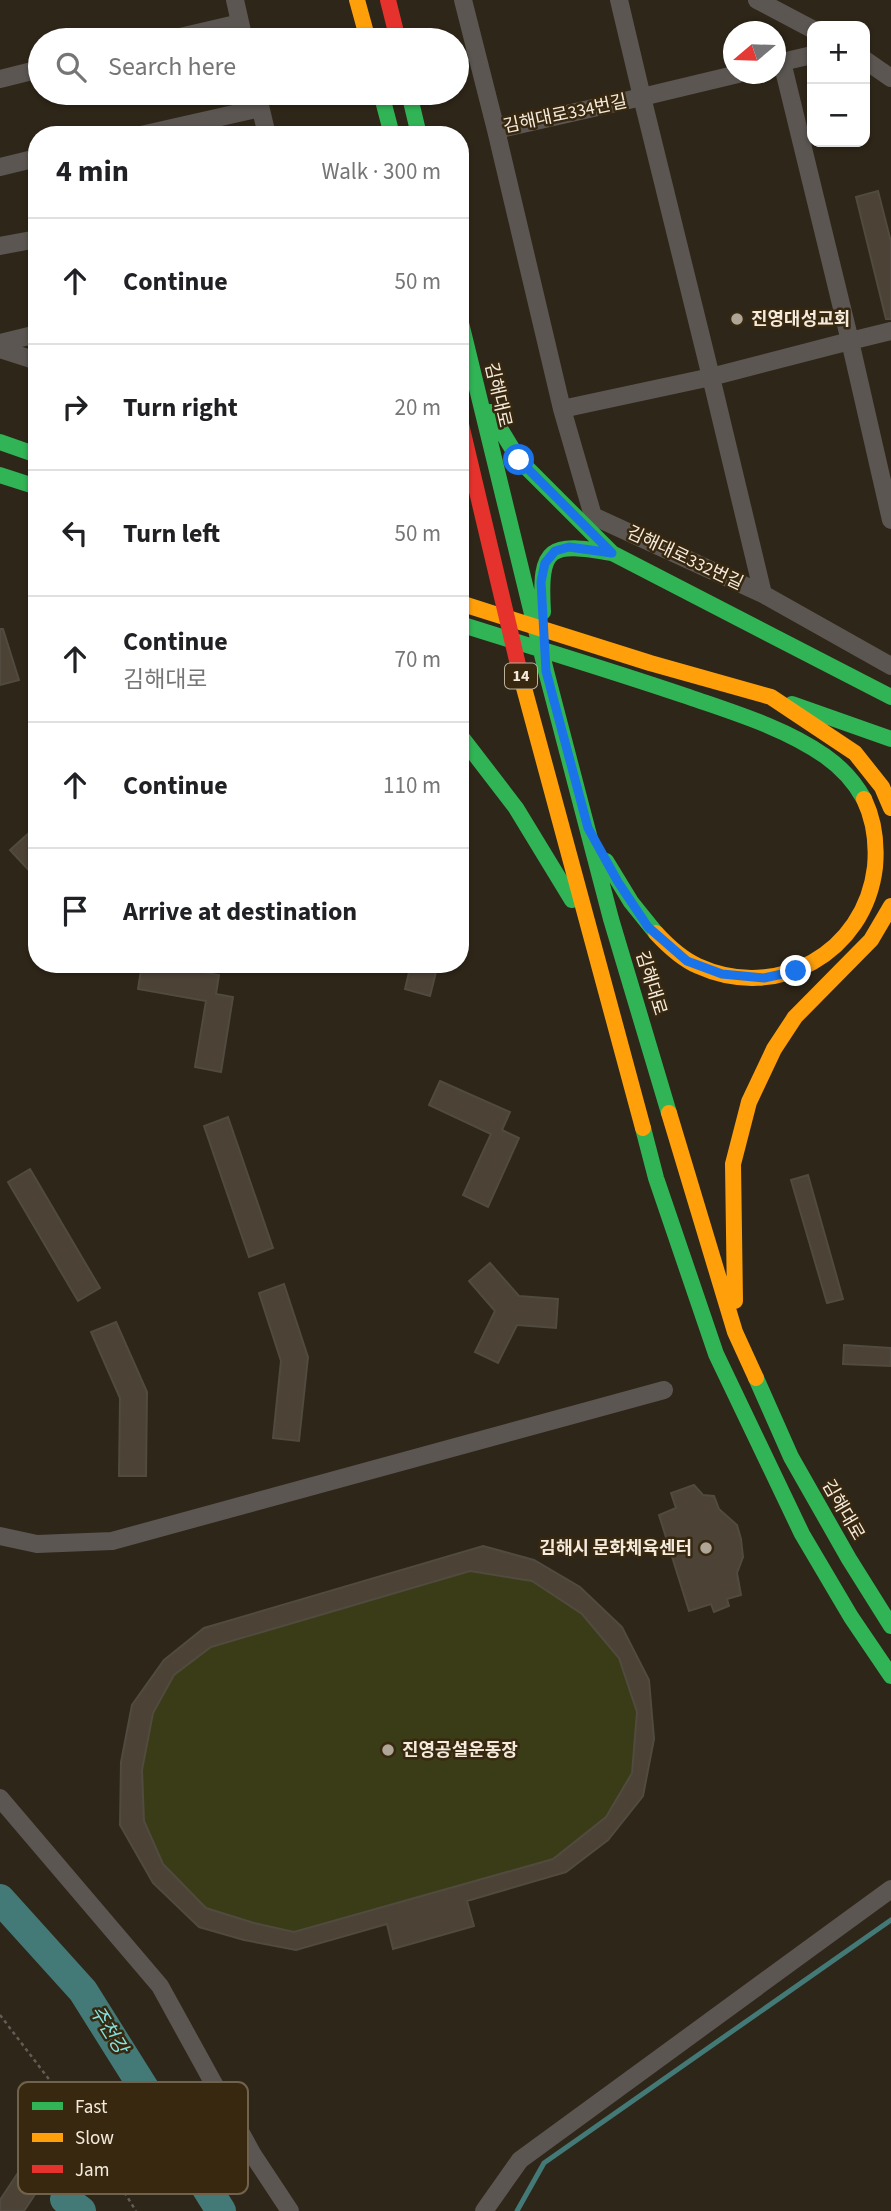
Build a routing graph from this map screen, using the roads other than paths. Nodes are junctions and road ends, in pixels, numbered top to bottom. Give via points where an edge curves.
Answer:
1 (235, 0) edge
2 (358, 0) edge
3 (388, 0) edge
4 (463, 0) edge
5 (618, 0) edge
6 (757, 0) edge
7 (807, 26) edge
8 (241, 28) edge
9 (365, 28) edge
10 (395, 28) edge
11 (807, 56) edge
12 (786, 61) edge
13 (870, 63) edge
14 (28, 72) edge
15 (723, 78) edge
16 (891, 78) edge
17 (0, 79) edge
18 (784, 84) edge
19 (642, 97) junction
20 (242, 105) edge
21 (260, 105) edge
22 (384, 105) edge
23 (412, 105) edge
24 (171, 126) edge
25 (265, 126) edge
26 (390, 126) edge
27 (417, 126) edge
28 (496, 131) junction
29 (28, 160) edge
30 (0, 167) edge
31 (28, 241) edge
32 (0, 246) edge
33 (891, 331) edge
34 (28, 336) edge
35 (850, 341) junction
36 (0, 343) edge
37 (0, 349) edge
38 (28, 357) edge
39 (469, 359) edge
40 (711, 377) junction
41 (476, 390) junction
42 (562, 409) junction
43 (0, 442) edge
44 (28, 452) edge
45 (469, 459) edge
46 (0, 475) edge
47 (28, 484) edge
48 (891, 520) edge
49 (612, 553) junction
50 (763, 594) junction
51 (469, 606) edge
52 (469, 627) edge
53 (891, 666) edge
54 (546, 671) junction
55 (771, 697) junction
56 (891, 697) edge
57 (891, 738) edge
58 (469, 747) edge
59 (891, 808) edge
60 (588, 828) junction
61 (891, 906) edge
62 (589, 929) junction
63 (735, 1332) junction
64 (664, 1390) dead end
65 (0, 1536) edge
66 (891, 1626) edge
67 (891, 1676) edge
68 (0, 1798) edge
69 (891, 1889) edge
70 (213, 2082) edge
71 (248, 2146) edge
72 (290, 2211) edge
73 (484, 2211) edge

1 - 8 street
2 - 9 main road
3 - 10 main road
4 - 28 street, 김해대로334번길
5 - 19 street, 김해대로332번길
6 - 7 street
11 - 12 street
13 - 16 street
14 - 17 street
15 - 19 street
18 - 35 street
19 - 28 street, 김해대로334번길
19 - 40 street, 김해대로332번길
20 - 24 street
21 - 25 street
22 - 26 main road
23 - 27 main road
28 - 42 street, 김해대로332번길
29 - 30 street
31 - 32 street
33 - 35 street
34 - 36 street
35 - 40 street
35 - 48 street
37 - 38 street
39 - 41 main road, 김해대로 / 14
40 - 42 street
40 - 50 street, 김해대로332번길
41 - 49 main road via 519,460
41 - 54 main road, 김해대로 / 14
42 - 50 street, 김해대로332번길 via 593,516
43 - 44 main road
45 - 62 main road, 14
46 - 47 main road
49 - 54 main road via 569,547 555,551 545,563 541,582
49 - 56 main road
50 - 53 street, 김해대로332번길
51 - 55 main road
52 - 60 main road via 654,685 781,730 814,748 843,769 875,821 881,851 878,884 844,942 820,960 764,978 722,974 687,961 648,927
54 - 60 main road, 김해대로 / 14
55 - 57 main road
55 - 59 main road via 855,752 882,787
58 - 62 main road via 516,808
60 - 63 main road, 김해대로
61 - 63 main road via 882,927 859,957 795,1017 750,1096 733,1159
62 - 67 main road via 656,1178 716,1354 802,1534
63 - 66 main road, 김해대로 via 791,1457
64 - 65 street via 113,1541 37,1544
68 - 70 street via 160,1986
69 - 73 street via 520,2160
71 - 72 street

